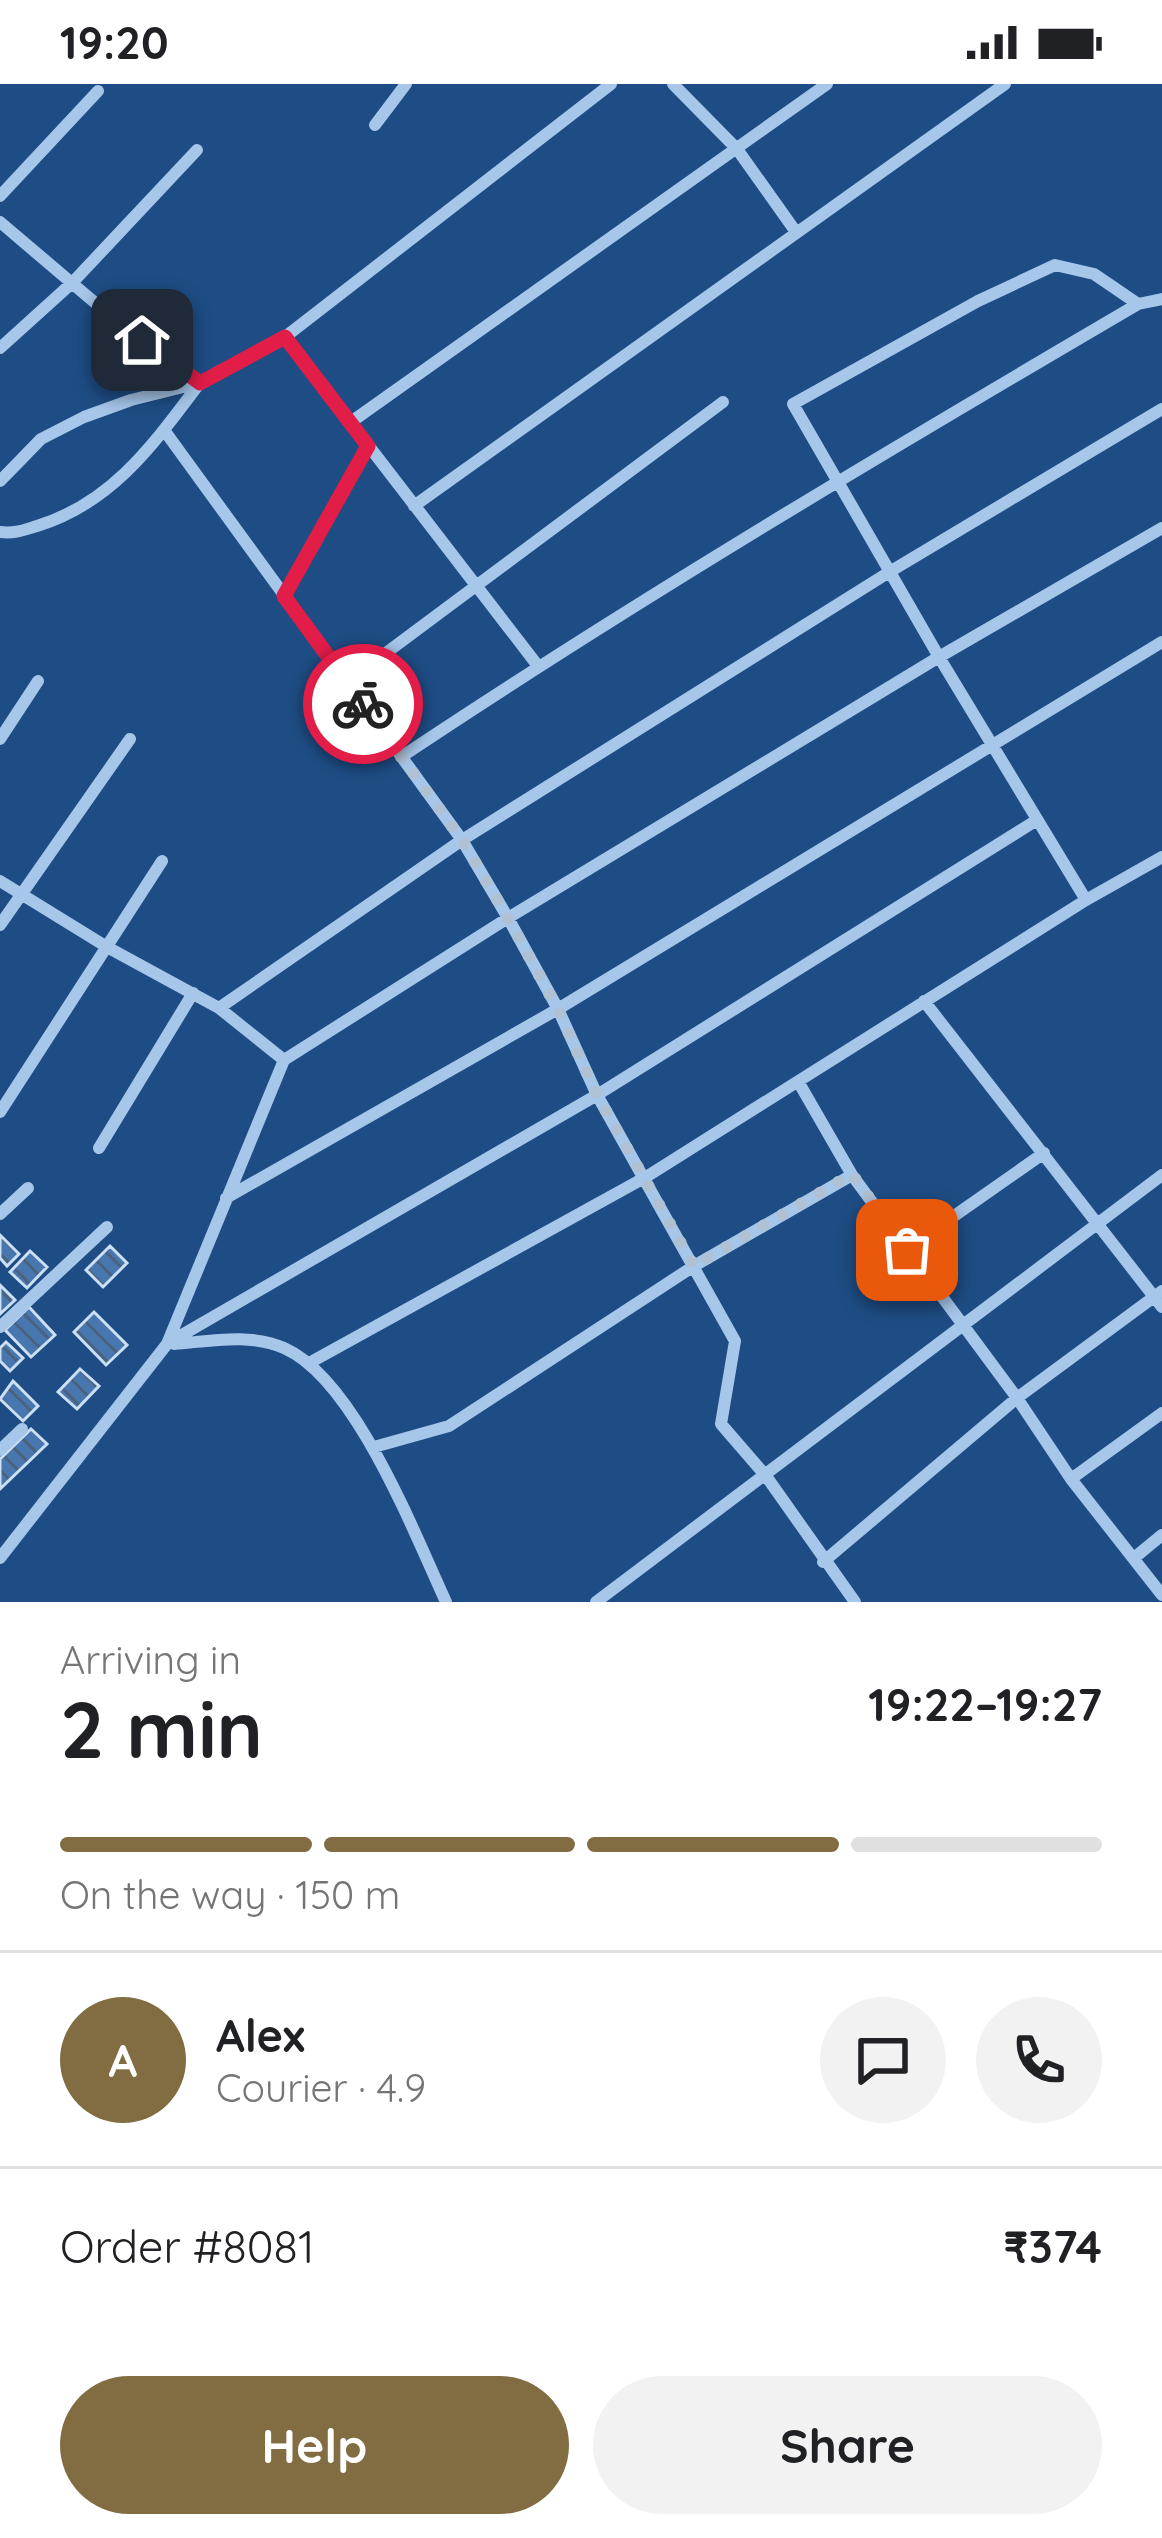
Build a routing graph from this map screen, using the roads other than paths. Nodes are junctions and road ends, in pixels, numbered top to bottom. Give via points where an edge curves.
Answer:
1 (406, 84) edge
2 (611, 84) edge
3 (673, 84) edge
4 (827, 84) edge
5 (1005, 84) edge
6 (98, 91) dead end
7 (376, 124) dead end
8 (197, 149) dead end
9 (736, 149) junction
10 (0, 196) edge
11 (0, 222) edge
12 (796, 232) junction
13 (72, 283) junction
14 (1162, 299) edge
15 (1138, 304) junction
16 (285, 337) junction
17 (0, 349) edge
18 (200, 383) junction
19 (723, 402) dead end
20 (1162, 409) edge
21 (351, 422) junction
22 (164, 430) junction
23 (368, 446) junction
24 (839, 480) junction
25 (0, 482) edge
26 (414, 506) junction
27 (1162, 528) edge
28 (0, 532) edge
29 (891, 571) junction
30 (476, 588) junction
31 (284, 596) junction
32 (1162, 642) edge
33 (939, 657) junction
34 (538, 665) junction
35 (38, 680) dead end
36 (347, 682) junction
37 (0, 739) edge
38 (130, 739) dead end
39 (993, 742) junction
40 (401, 758) junction
41 (1037, 820) junction
42 (462, 840) junction
43 (162, 860) dead end
44 (1160, 860) edge
45 (0, 880) edge
46 (20, 892) junction
47 (1086, 900) junction
48 (508, 918) junction
49 (0, 925) edge
50 (107, 947) junction
51 (193, 993) junction
52 (924, 1000) junction
53 (219, 1007) junction
54 (558, 1010) junction
55 (284, 1060) junction
56 (799, 1083) junction
57 (597, 1095) junction
58 (0, 1112) edge
59 (99, 1148) dead end
60 (1043, 1153) junction
61 (852, 1174) junction
62 (1162, 1175) edge
63 (646, 1177) junction
64 (28, 1188) dead end
65 (226, 1198) junction
66 (0, 1214) edge
67 (1098, 1223) junction
68 (107, 1227) dead end
69 (907, 1250) junction
70 (694, 1266) junction
71 (1159, 1298) edge
72 (963, 1325) junction
73 (0, 1327) edge
74 (167, 1344) junction
75 (310, 1362) junction
76 (1017, 1398) junction
77 (1162, 1413) edge
78 (22, 1429) dead end
79 (374, 1447) junction
80 (0, 1450) edge
81 (766, 1476) junction
82 (1071, 1479) junction
83 (1162, 1535) edge
84 (0, 1558) edge
85 (1134, 1558) junction
86 (823, 1562) junction
87 (1162, 1595) edge
88 (446, 1602) edge
89 (596, 1602) edge
90 (855, 1602) edge

1 - 7 street
2 - 16 street
3 - 9 street
4 - 9 street
5 - 12 street
6 - 10 street
8 - 13 street
9 - 12 street
9 - 21 street
11 - 13 street
12 - 26 street
13 - 17 street
13 - 18 street
14 - 15 street
15 - 24 street
15 - 24 street via 1094,274 1055,265 793,404
16 - 18 street
16 - 21 street
18 - 22 street
18 - 25 street via 130,400 41,439
19 - 30 street
20 - 29 street
21 - 23 street
22 - 28 street via 115,485 69,516
22 - 31 street
23 - 26 street
23 - 31 street
24 - 29 street
24 - 34 street
26 - 30 street
27 - 33 street
29 - 33 street
29 - 42 street
30 - 34 street
30 - 36 street
31 - 36 street
32 - 39 street
33 - 39 street
33 - 48 street
34 - 40 street
35 - 37 street
36 - 40 street
38 - 46 street
39 - 41 street
39 - 54 street
40 - 42 street
41 - 47 street
41 - 57 street
42 - 48 street
42 - 53 street
43 - 50 street
44 - 47 street
45 - 46 street
46 - 49 street
46 - 50 street
47 - 52 street
48 - 54 street
48 - 55 street
50 - 51 street
50 - 58 street
51 - 53 street
51 - 59 street
52 - 56 street
52 - 60 street
53 - 55 street
54 - 57 street
54 - 65 street
55 - 65 street
56 - 61 street
56 - 63 street
57 - 63 street
57 - 74 street
60 - 67 street
60 - 69 street
61 - 69 street
61 - 70 street
62 - 67 street
63 - 70 street
63 - 75 street
64 - 66 street
65 - 74 street
67 - 71 street
67 - 72 street
68 - 73 street
69 - 72 street
70 - 79 street via 448,1426
70 - 81 street via 735,1341 721,1424
71 - 76 street
72 - 76 street
72 - 81 street
74 - 75 street via 249,1338
74 - 84 street
75 - 79 street
76 - 82 street
76 - 86 street
77 - 82 street
78 - 80 street
79 - 88 street
81 - 86 street
81 - 89 street
82 - 85 street
83 - 85 street
85 - 87 street
86 - 90 street

